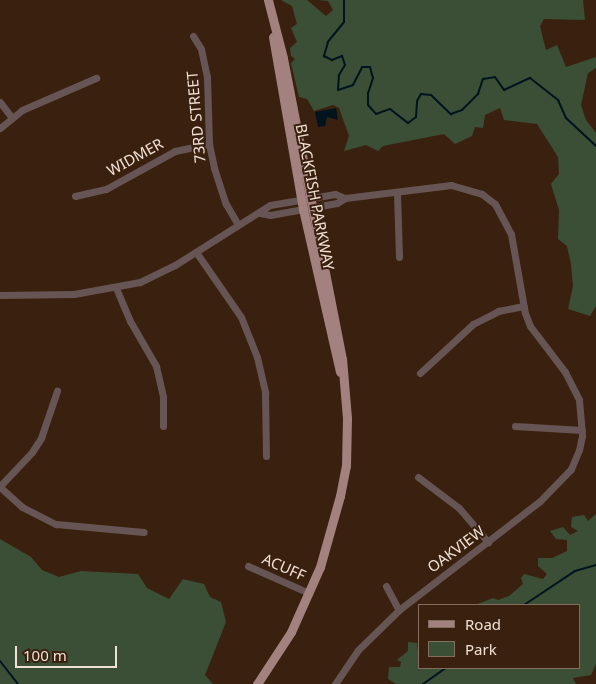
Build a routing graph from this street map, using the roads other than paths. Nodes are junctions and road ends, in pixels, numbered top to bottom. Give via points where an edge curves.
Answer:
1 (268, 0) edge
2 (193, 36) dead end
3 (96, 78) dead end
4 (0, 102) edge
5 (12, 118) junction
6 (0, 128) edge
7 (209, 144) junction
8 (397, 193) junction
9 (75, 196) dead end
10 (345, 198) junction
11 (306, 199) junction
12 (308, 209) junction
13 (260, 213) junction
14 (237, 223) junction
15 (196, 252) junction
16 (399, 257) dead end
17 (116, 288) junction
18 (0, 295) edge
19 (524, 306) junction
20 (420, 373) dead end
21 (57, 391) dead end
22 (164, 426) dead end
23 (514, 426) dead end
24 (582, 430) junction
25 (266, 456) dead end
26 (418, 478) dead end
27 (0, 486) edge
28 (144, 532) dead end
29 (488, 542) junction
30 (248, 566) dead end
31 (386, 586) dead end
32 (309, 593) junction
33 (399, 610) junction
34 (257, 684) edge
35 (335, 684) edge

1 - 11 main road, BLACKFISH PARKWAY via 283,58
2 - 7 street, 73RD STREET via 201,49 207,77
3 - 5 street via 22,110
4 - 5 street
5 - 6 street
7 - 9 street, WIDMER via 175,151 106,189
7 - 14 street, 73RD STREET via 219,187
8 - 10 street, OAKVIEW
8 - 16 street
8 - 19 street, OAKVIEW via 452,185 482,194 495,204 511,234
10 - 11 street via 335,194
10 - 12 street via 337,203
11 - 12 main road, BLACKFISH PARKWAY
11 - 13 street via 270,205
12 - 13 street via 270,215
12 - 32 main road, BLACKFISH PARKWAY via 342,359 347,418 346,466 332,528
13 - 14 street
14 - 15 street
15 - 17 street via 158,275
15 - 25 street via 241,317 257,357 266,410
17 - 18 street via 74,294
17 - 22 street via 130,321 156,366 163,397
19 - 20 street via 498,311 473,324
19 - 24 street, OAKVIEW via 536,336 573,387 579,400
21 - 27 street via 41,438 25,461
23 - 24 street
24 - 29 street, OAKVIEW via 579,450 560,481
26 - 29 street via 459,508
27 - 28 street via 22,507 56,524
29 - 33 street, OAKVIEW
30 - 32 street, ACUFF
31 - 33 street
32 - 34 main road, BLACKFISH PARKWAY via 291,632
33 - 35 street, OAKVIEW via 358,650

